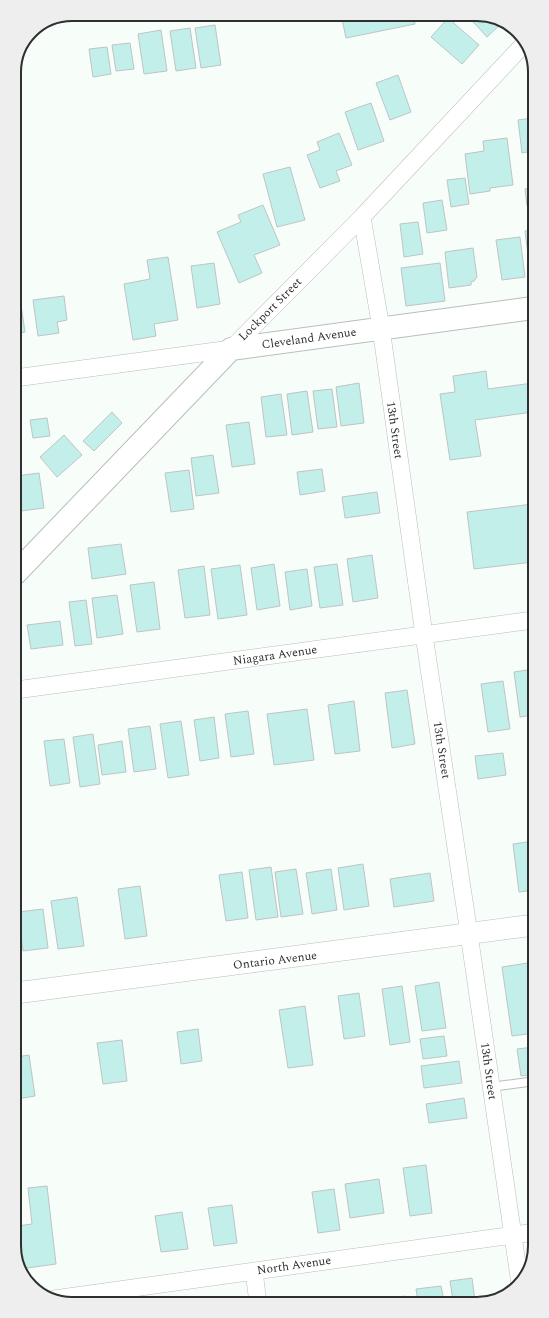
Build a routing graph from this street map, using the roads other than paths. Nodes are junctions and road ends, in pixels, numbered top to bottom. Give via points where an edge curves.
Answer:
1 (521, 47) edge
2 (362, 217) junction
3 (528, 311) edge
4 (381, 328) junction
5 (231, 349) junction
6 (21, 377) edge
7 (21, 568) edge
8 (528, 621) edge
9 (424, 635) junction
10 (21, 689) edge
11 (528, 926) edge
12 (469, 934) junction
13 (21, 992) edge
14 (528, 1082) edge
15 (491, 1087) junction
16 (528, 1233) edge
17 (513, 1235) junction
18 (254, 1271) junction
19 (519, 1274) edge
20 (68, 1297) edge
21 (257, 1297) edge

1 - 2 street, Lockport Street
2 - 4 street, 13th Street
2 - 5 street, Lockport Street
3 - 4 main road, Cleveland Avenue
4 - 5 main road, Cleveland Avenue
4 - 9 street, 13th Street
5 - 6 street, Cleveland Avenue
5 - 7 main road, Lockport Street
8 - 9 street, Niagara Avenue
9 - 10 street, Niagara Avenue
9 - 12 street, 13th Street
11 - 12 street, Ontario Avenue
12 - 13 street, Ontario Avenue
12 - 15 street, 13th Street
14 - 15 lane
15 - 17 street, 13th Street
16 - 17 street, North Avenue
17 - 18 street, North Avenue
17 - 19 street, 13th Street
18 - 20 street, North Avenue
18 - 21 street

